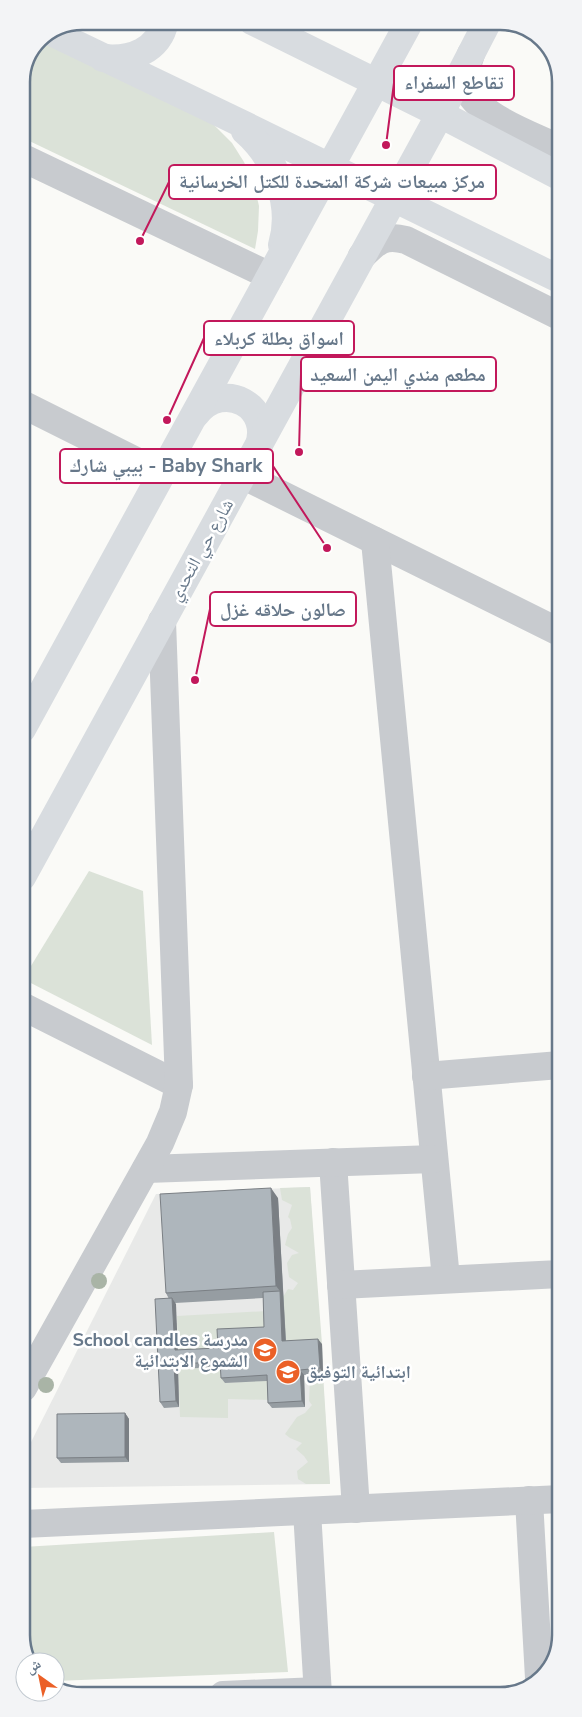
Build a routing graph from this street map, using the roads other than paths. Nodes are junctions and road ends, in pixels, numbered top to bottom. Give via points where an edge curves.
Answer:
1 (161, 30) edge
2 (270, 30) edge
3 (405, 30) edge
4 (484, 30) edge
5 (59, 36) edge
6 (472, 53) junction
7 (103, 58) junction
8 (376, 82) junction
9 (440, 114) junction
10 (228, 117) junction
11 (552, 145) edge
12 (30, 161) edge
13 (330, 167) junction
14 (552, 172) edge
15 (394, 198) junction
16 (362, 256) junction
17 (270, 276) junction
18 (552, 276) edge
19 (552, 313) edge
20 (30, 408) edge
21 (195, 415) junction
22 (257, 449) junction
23 (162, 474) junction
24 (242, 475) junction
25 (375, 541) junction
26 (162, 621) junction
27 (552, 628) edge
28 (30, 714) edge
29 (30, 862) edge
30 (30, 1010) edge
31 (552, 1066) edge
32 (426, 1076) junction
33 (179, 1085) junction
34 (434, 1159) junction
35 (333, 1162) junction
36 (146, 1169) junction
37 (552, 1274) edge
38 (446, 1280) junction
39 (341, 1285) junction
40 (30, 1376) edge
41 (552, 1499) edge
42 (529, 1500) junction
43 (356, 1509) junction
44 (307, 1511) junction
45 (30, 1524) edge
46 (539, 1669) edge
47 (318, 1687) edge

1 - 7 main road via 146,50 118,59
2 - 8 main road
3 - 8 main road
4 - 6 main road, شارع حي التحدي
5 - 7 main road
6 - 9 main road, شارع حي التحدي
6 - 11 street via 466,83 481,106
7 - 10 main road
8 - 9 main road
8 - 13 main road
9 - 14 main road
9 - 15 main road, شارع حي التحدي
10 - 13 main road
10 - 17 main road via 260,145 280,186 286,226
12 - 17 street
13 - 15 main road
13 - 17 main road
15 - 16 main road, شارع حي التحدي
15 - 18 main road
16 - 19 street via 381,239 406,240
16 - 22 main road, شارع حي التحدي
17 - 21 main road
20 - 23 street
21 - 22 main road via 205,404 219,398 247,404 259,420 261,440
21 - 23 main road
22 - 24 main road, شارع حي التحدي
23 - 28 main road
24 - 25 street
24 - 26 main road, شارع حي التحدي
25 - 27 street
25 - 32 street
26 - 29 main road, شارع حي التحدي
26 - 33 street
30 - 33 street
31 - 32 street
32 - 34 street
33 - 36 street via 174,1112
34 - 35 street
34 - 38 street
35 - 36 street
35 - 39 street
36 - 40 street
37 - 38 street
38 - 39 street
39 - 43 street
41 - 42 street
42 - 43 street
42 - 46 street
43 - 44 street
44 - 45 street
44 - 47 street

